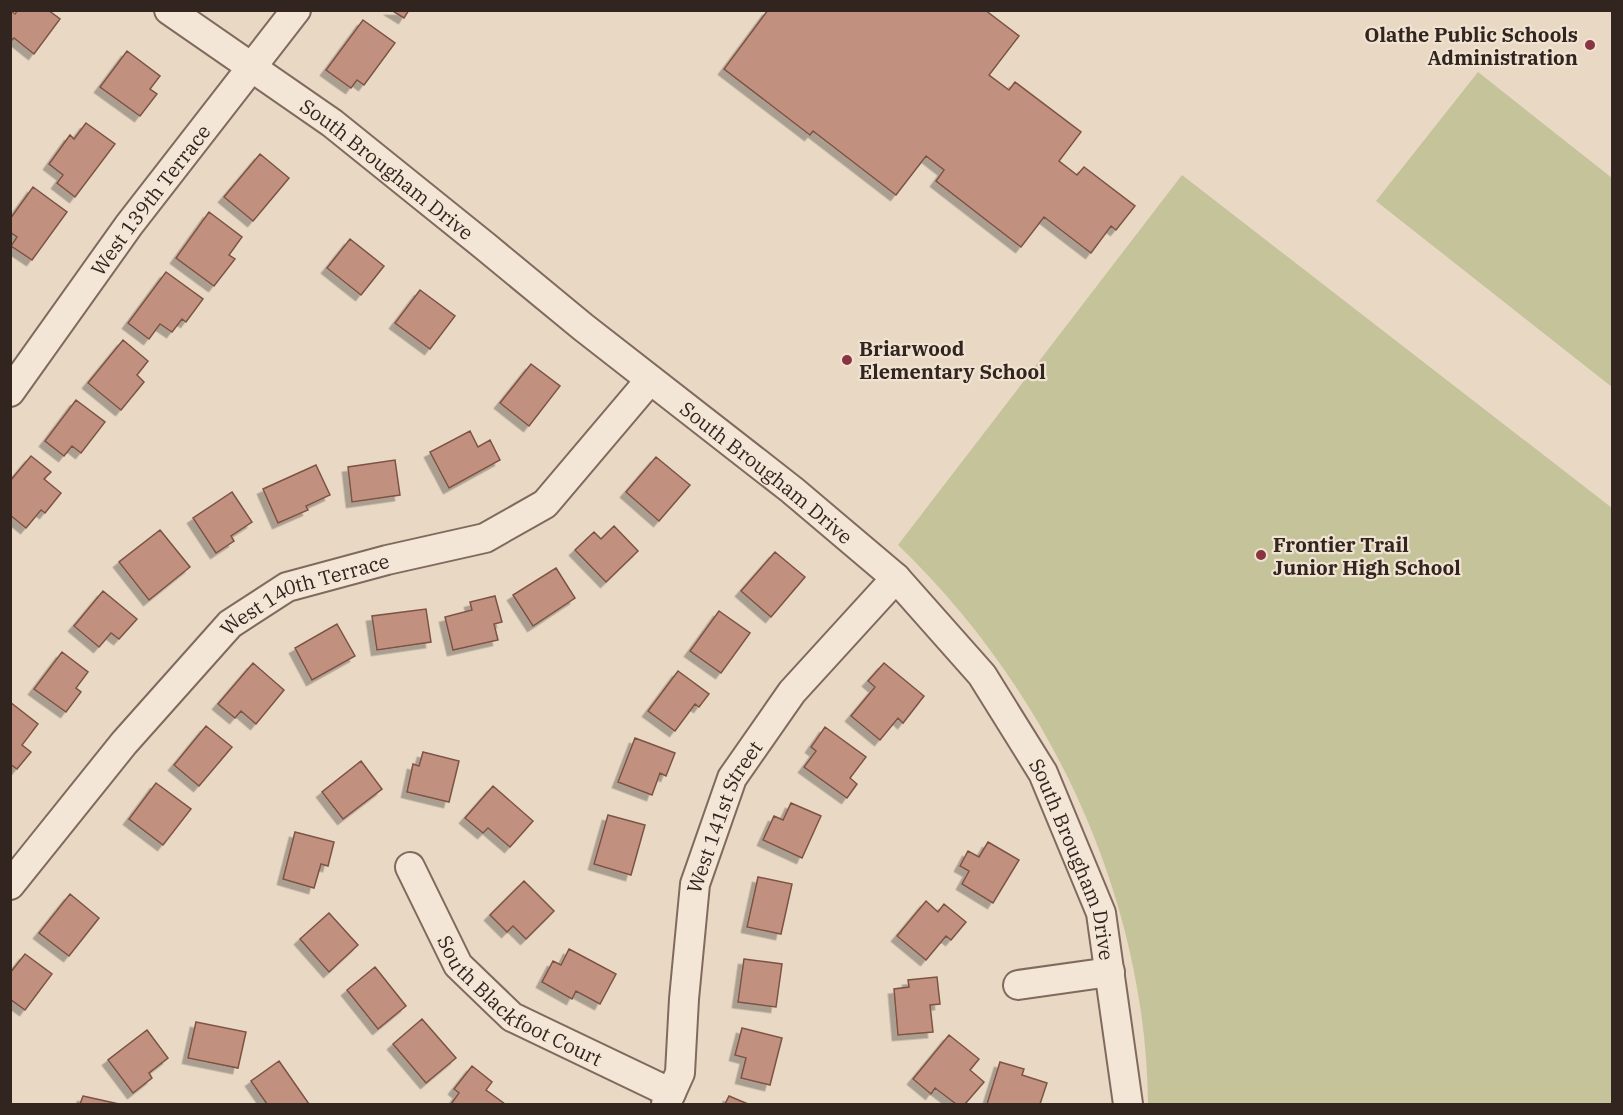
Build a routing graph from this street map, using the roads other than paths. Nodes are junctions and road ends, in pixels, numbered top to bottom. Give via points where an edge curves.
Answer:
1 (169, 10) edge
2 (296, 10) edge
3 (252, 68) junction
4 (650, 380) junction
5 (10, 392) edge
6 (896, 578) junction
7 (411, 867) dead end
8 (10, 885) edge
9 (1110, 972) junction
10 (1017, 985) dead end
11 (668, 1099) edge
12 (1128, 1104) edge

1 - 3 street, South Brougham Drive
2 - 3 street, West 139th Terrace
3 - 4 street, South Brougham Drive via 332,123
3 - 5 street, West 139th Terrace via 129,225
4 - 6 street, South Brougham Drive via 792,490
4 - 8 street, West 140th Terrace via 546,504 485,538 287,587 230,624 124,743
6 - 9 street, South Brougham Drive via 982,675 1043,773 1101,913
6 - 11 street, West 141st Street via 792,692 732,778 695,884 680,1073
7 - 11 street, South Blackfoot Court via 458,965 512,1017
9 - 10 street
9 - 12 street, South Brougham Drive

